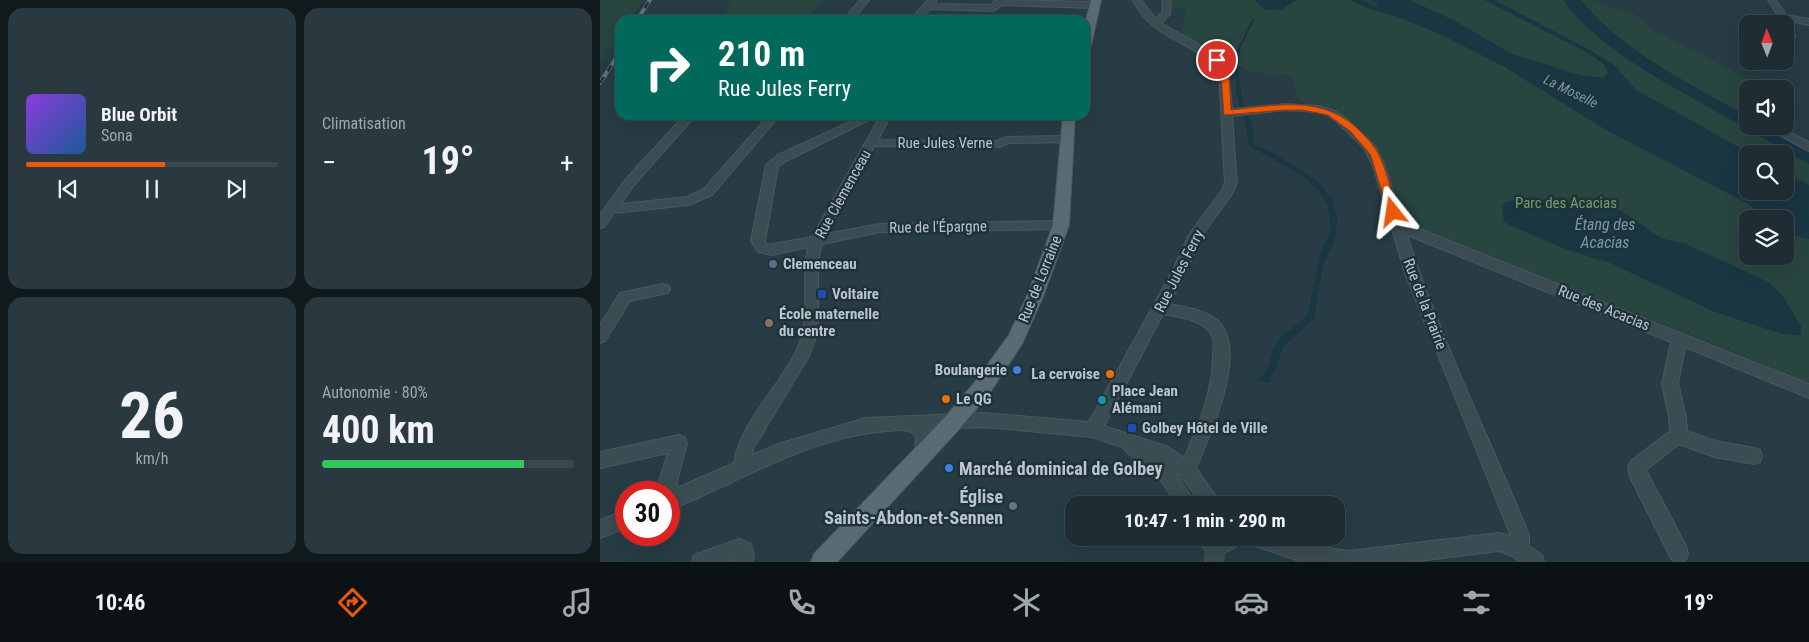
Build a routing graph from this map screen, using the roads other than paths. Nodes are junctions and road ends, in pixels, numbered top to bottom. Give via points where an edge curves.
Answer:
1 (865, 0) edge
2 (1137, 0) edge
3 (1167, 0) edge
4 (1772, 0) edge
5 (930, 3) edge
6 (1095, 3) edge
7 (994, 8) junction
8 (852, 15) edge
9 (920, 15) edge
10 (990, 15) edge
11 (1782, 15) edge
12 (1794, 19) edge
13 (1809, 22) edge
14 (1090, 24) edge
15 (1155, 24) junction
16 (1227, 113) junction
17 (687, 120) edge
18 (771, 120) edge
19 (863, 120) edge
20 (883, 120) edge
21 (1068, 120) edge
22 (1787, 135) edge
23 (1066, 139) junction
24 (870, 143) junction
25 (1809, 147) edge
26 (611, 208) junction
27 (600, 224) edge
28 (1061, 225) junction
29 (1398, 229) junction
30 (761, 230) joint
31 (816, 242) junction
32 (663, 289) dead end
33 (1160, 308) junction
34 (600, 337) edge
35 (1679, 338) junction
36 (1809, 391) edge
37 (954, 421) junction
38 (904, 422) junction
39 (1093, 430) junction
40 (1678, 435) junction
41 (1124, 441) junction
42 (923, 455) junction
43 (1754, 456) dead end
44 (600, 460) edge
45 (742, 468) junction
46 (1187, 470) junction
47 (668, 481) edge
48 (680, 496) edge
49 (1181, 496) edge
50 (1207, 496) edge
51 (615, 523) edge
52 (600, 529) edge
53 (1281, 546) edge
54 (1520, 550) junction
55 (1680, 553) dead end
56 (701, 562) edge
57 (742, 562) edge
58 (822, 562) edge
59 (1535, 562) edge

1 - 8 street
2 - 15 street, Rue Jules Ferry via 1144,14
3 - 15 street via 1166,14
4 - 11 street
5 - 7 street
5 - 9 street
6 - 7 street via 1002,2
6 - 14 main road
7 - 10 street
12 - 13 street
15 - 16 street, Rue Jules Ferry via 1217,60 1225,74
16 - 29 street, Rue de la Prairie via 1303,107 1331,113 1340,119 1361,136 1375,156
16 - 33 street, Rue Jules Ferry via 1231,183 1228,192 1194,235
17 - 26 street
18 - 26 street via 708,192 689,201
19 - 30 street via 772,165
20 - 24 street, Rue Clemenceau
21 - 23 main road, Rue de Lorraine
22 - 25 street
23 - 24 street, Rue Jules Verne via 1007,140 999,144
23 - 28 main road, Rue de Lorraine
24 - 31 street, Rue Clemenceau
26 - 27 street
28 - 31 street, Rue de l'Épargne via 880,228
28 - 37 main road, Rue de Lorraine via 1016,339
29 - 35 street, Rue des Acacias
29 - 54 street, Rue de la Prairie via 1427,312 1520,535
30 - 31 street, Rue de l'Épargne via 758,241 762,249
31 - 45 street, Rue Clemenceau via 811,262 811,332 804,352 745,447
32 - 34 street via 625,297
33 - 39 street, Rue Jules Ferry
33 - 46 street via 1211,323 1221,341 1219,392
35 - 36 street, Rue des Acacias
35 - 40 street via 1670,387 1678,413
37 - 38 street
37 - 39 street via 984,420
37 - 42 main road
38 - 42 street via 919,428 924,434
38 - 45 street via 853,428 806,442
39 - 41 street
40 - 43 street via 1714,450
40 - 55 street via 1637,467 1639,477
41 - 46 street via 1162,453
41 - 49 street via 1168,476
42 - 58 main road
44 - 47 street via 679,443
45 - 48 street
46 - 50 street
51 - 52 street
53 - 54 street via 1325,560 1499,542
54 - 59 street
56 - 57 street via 739,548 744,551

